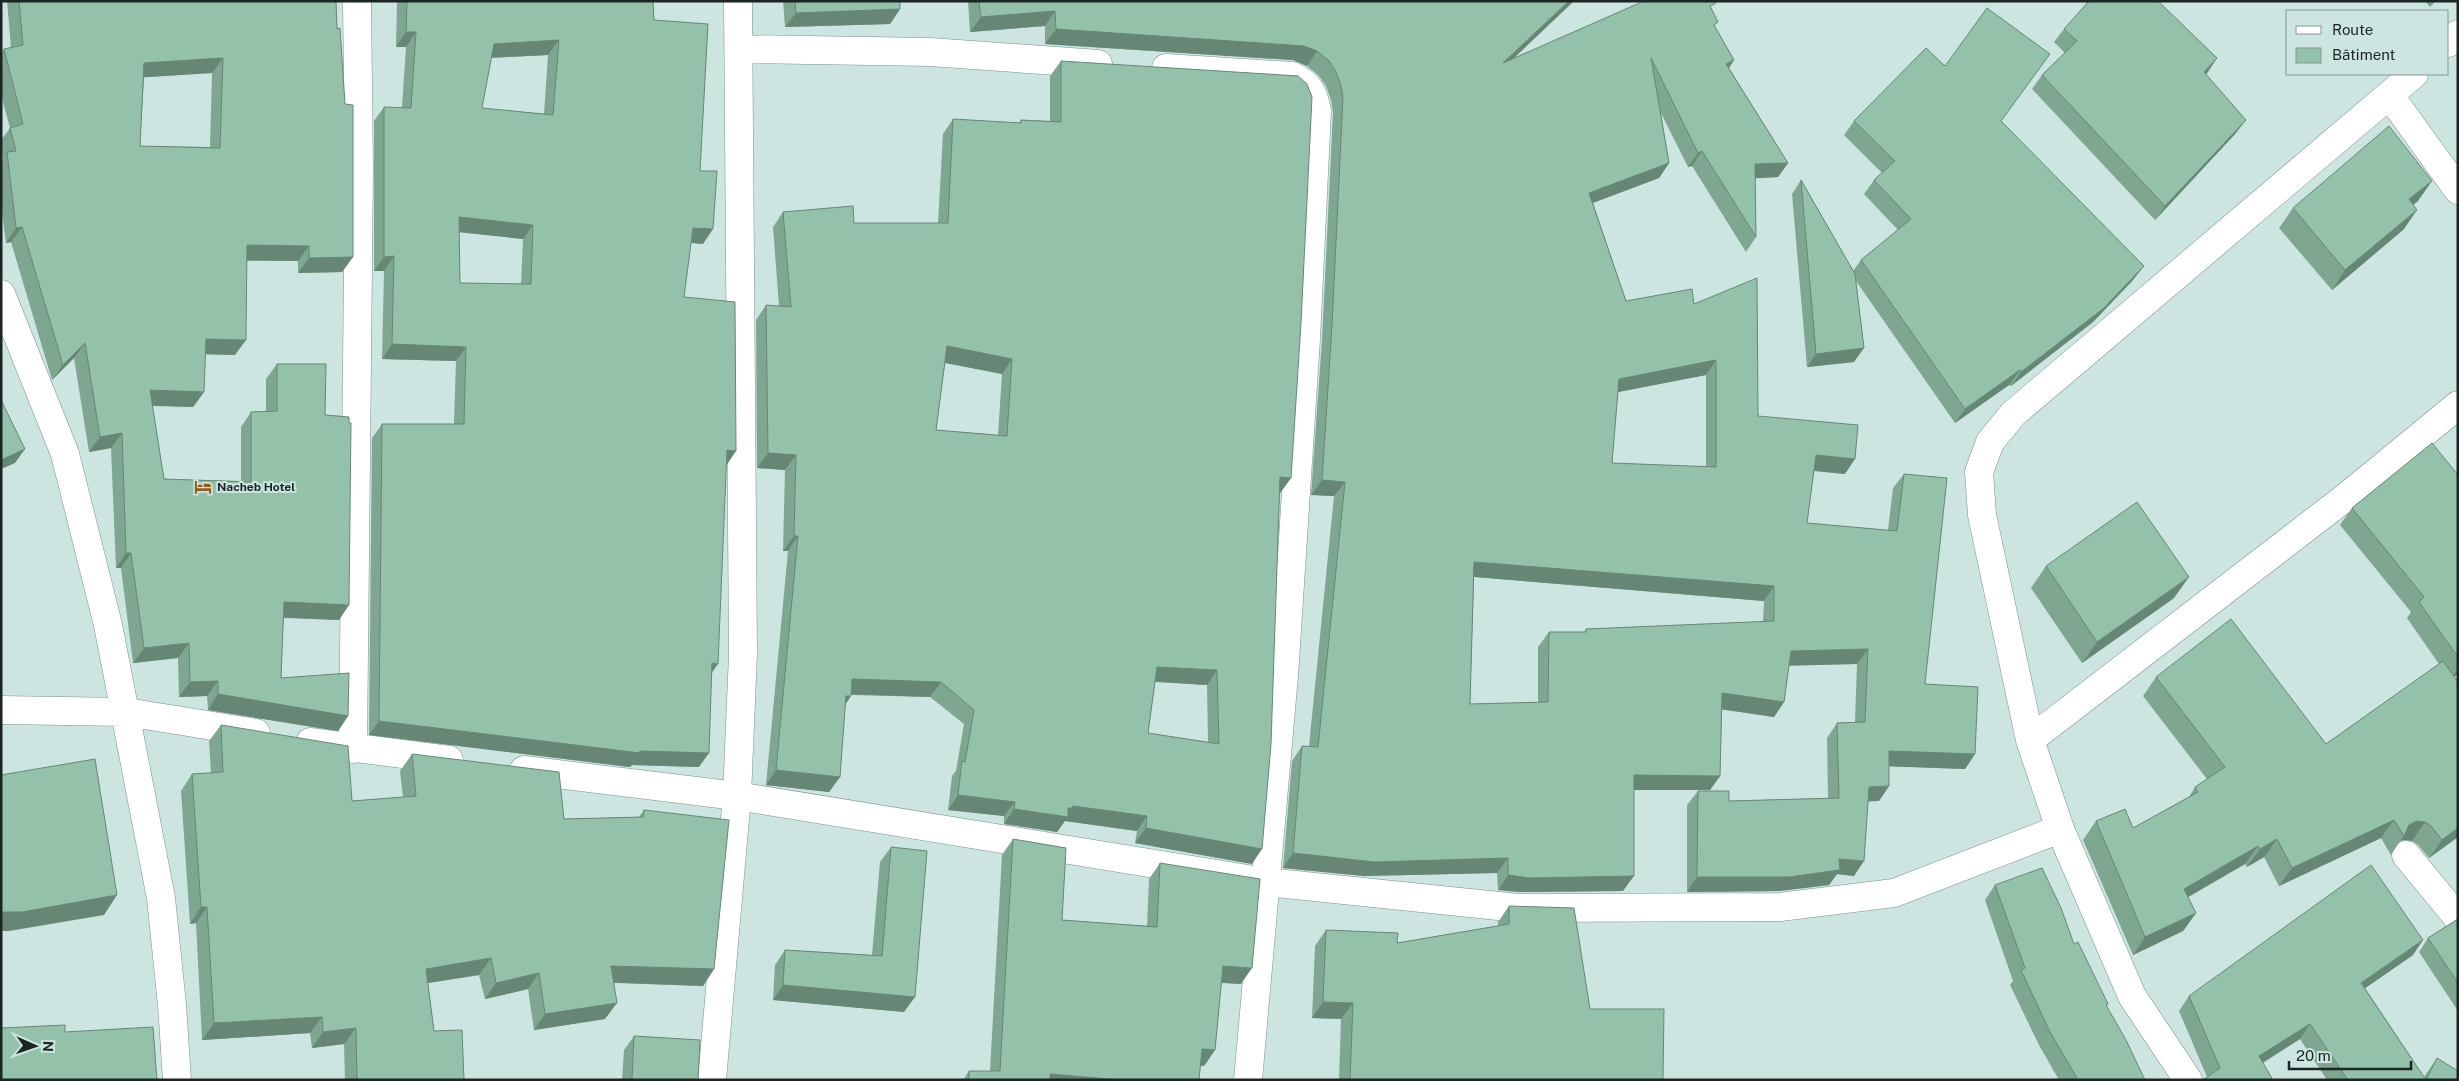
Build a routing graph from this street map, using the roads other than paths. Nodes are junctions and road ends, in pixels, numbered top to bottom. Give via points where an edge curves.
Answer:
1 (357, 1) edge
2 (738, 1) edge
3 (740, 49) junction
4 (2413, 75) edge
5 (2390, 96) junction
6 (2458, 190) edge
7 (1, 294) edge
8 (2458, 405) edge
9 (1, 710) edge
10 (126, 712) junction
11 (2030, 740) junction
12 (353, 749) junction
13 (471, 763) edge
14 (501, 767) edge
15 (737, 796) junction
16 (2060, 829) junction
17 (2406, 855) edge
18 (1266, 882) junction
19 (2458, 918) edge
20 (177, 1080) edge
21 (712, 1080) edge
22 (1248, 1080) edge
23 (2188, 1080) edge

1 - 12 street via 359,178
2 - 3 street
3 - 15 street via 743,654
3 - 18 street via 930,52 1292,76 1305,82 1314,95 1317,111 1306,339 1287,637
4 - 5 street
5 - 6 street
5 - 11 street via 2043,387 2013,414 1990,442 1979,472 1982,515
7 - 10 street via 65,454 108,625
8 - 11 street via 2346,497
9 - 10 street
10 - 12 street
10 - 20 street via 161,898
11 - 16 street
12 - 13 street
14 - 15 street
15 - 18 street
15 - 21 street
16 - 18 street via 1894,894 1780,907 1518,908
16 - 23 street via 2132,996
17 - 19 street
18 - 22 street

